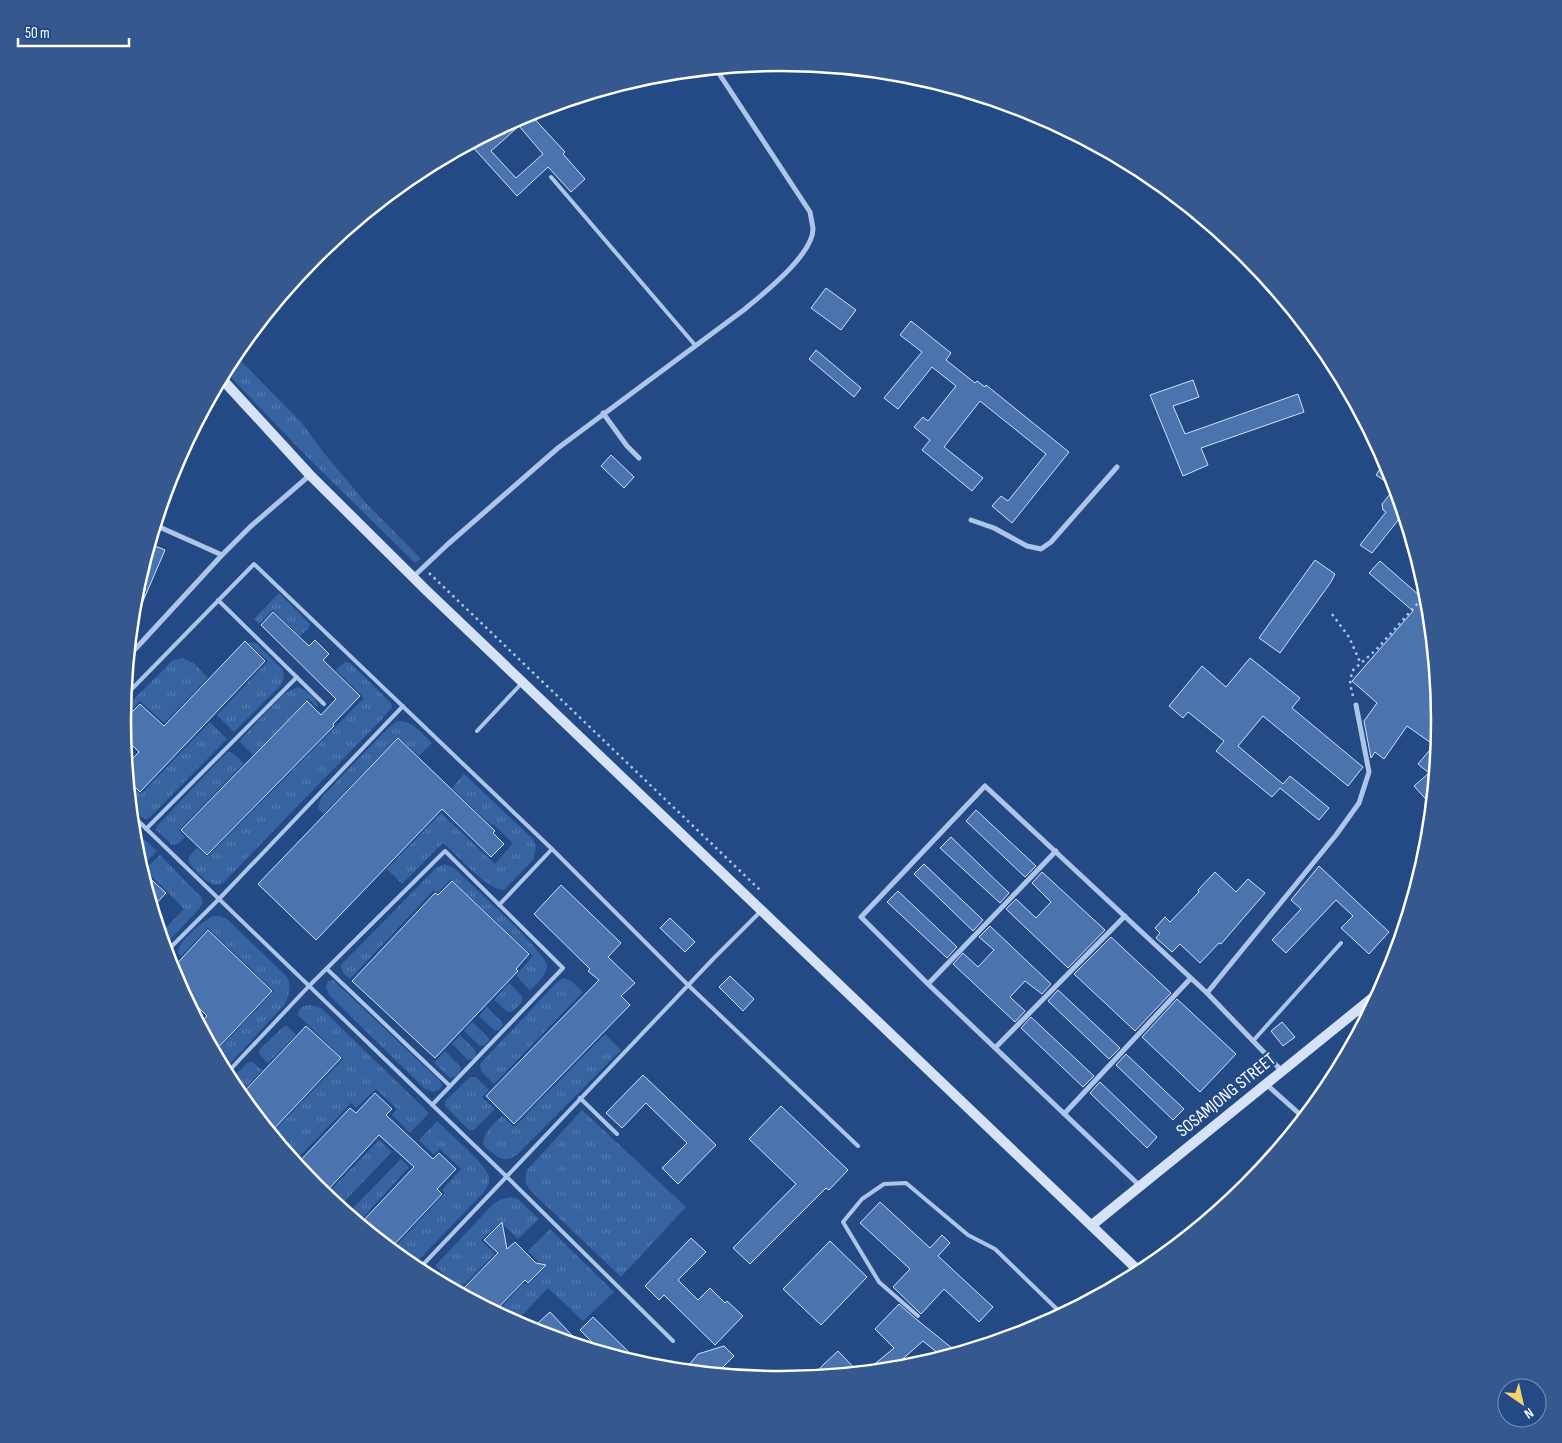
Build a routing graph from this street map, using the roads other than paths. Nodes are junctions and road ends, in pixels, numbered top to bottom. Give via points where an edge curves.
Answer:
1 (720, 75) edge
2 (550, 177) dead end
3 (695, 345) junction
4 (226, 383) edge
5 (603, 413) junction
6 (639, 458) dead end
7 (1117, 467) dead end
8 (310, 474) junction
9 (971, 520) dead end
10 (160, 527) edge
11 (222, 555) junction
12 (413, 577) junction
13 (218, 600) junction
14 (135, 651) edge
15 (297, 678) junction
16 (523, 682) junction
17 (132, 689) edge
18 (324, 704) dead end
19 (1356, 705) road end
20 (402, 706) junction
21 (476, 731) dead end
22 (139, 822) edge
23 (146, 829) junction
24 (552, 849) junction
25 (1056, 851) junction
26 (218, 899) junction
27 (499, 905) junction
28 (762, 910) junction
29 (1125, 916) junction
30 (1341, 943) dead end
31 (171, 947) edge
32 (327, 968) junction
33 (1190, 979) junction
34 (928, 984) junction
35 (688, 985) junction
36 (309, 986) junction
37 (1207, 993) junction
38 (1367, 1002) edge
39 (1253, 1041) junction
40 (995, 1048) junction
41 (231, 1069) edge
42 (1282, 1071) junction
43 (1265, 1084) junction
44 (450, 1086) junction
45 (580, 1098) junction
46 (432, 1105) junction
47 (1064, 1114) junction
48 (1299, 1114) edge
49 (617, 1134) dead end
50 (858, 1146) dead end
51 (506, 1176) junction
52 (1140, 1186) junction
53 (1092, 1225) junction
54 (423, 1264) edge
55 (1135, 1267) edge
56 (1057, 1310) edge
57 (918, 1316) dead end
58 (673, 1341) dead end

1 - 3 street via 801,197 810,212 813,229 806,247 792,267 744,309
2 - 3 lane
3 - 5 street
4 - 8 main road
5 - 6 street
5 - 12 street via 558,448
7 - 9 street via 1051,542 1041,549 1027,546
8 - 11 street
8 - 12 main road
10 - 11 street
11 - 14 street
12 - 16 main road
13 - 15 lane
13 - 17 lane
13 - 20 lane via 254,564
15 - 18 lane
15 - 23 lane
16 - 21 lane
16 - 28 main road
19 - 37 street via 1369,772 1359,803
20 - 24 lane
20 - 26 lane
22 - 23 lane
23 - 26 lane
24 - 27 lane
24 - 35 lane
25 - 29 street
25 - 34 street
25 - 34 street via 986,786 979,793 861,917
26 - 31 lane
26 - 36 lane
27 - 32 lane via 445,851
27 - 44 lane via 563,968
28 - 35 lane
28 - 53 main road
29 - 33 street
29 - 40 street
30 - 39 lane
32 - 36 lane
32 - 44 lane
33 - 37 street
33 - 47 street
34 - 40 street
35 - 45 lane
35 - 50 lane
36 - 41 lane
36 - 46 lane
37 - 39 street
38 - 42 main road, SOSAMJONG STREET
39 - 42 street
40 - 47 street
42 - 43 main road, SOSAMJONG STREET
43 - 48 street
43 - 52 main road, SOSAMJONG STREET
44 - 46 lane
45 - 49 lane
45 - 51 lane
46 - 51 lane
47 - 52 street
51 - 54 lane
51 - 58 lane
52 - 53 main road, SOSAMJONG STREET
53 - 55 main road
56 - 57 lane via 995,1248 968,1234 906,1182 884,1184 862,1199 844,1222 879,1282

